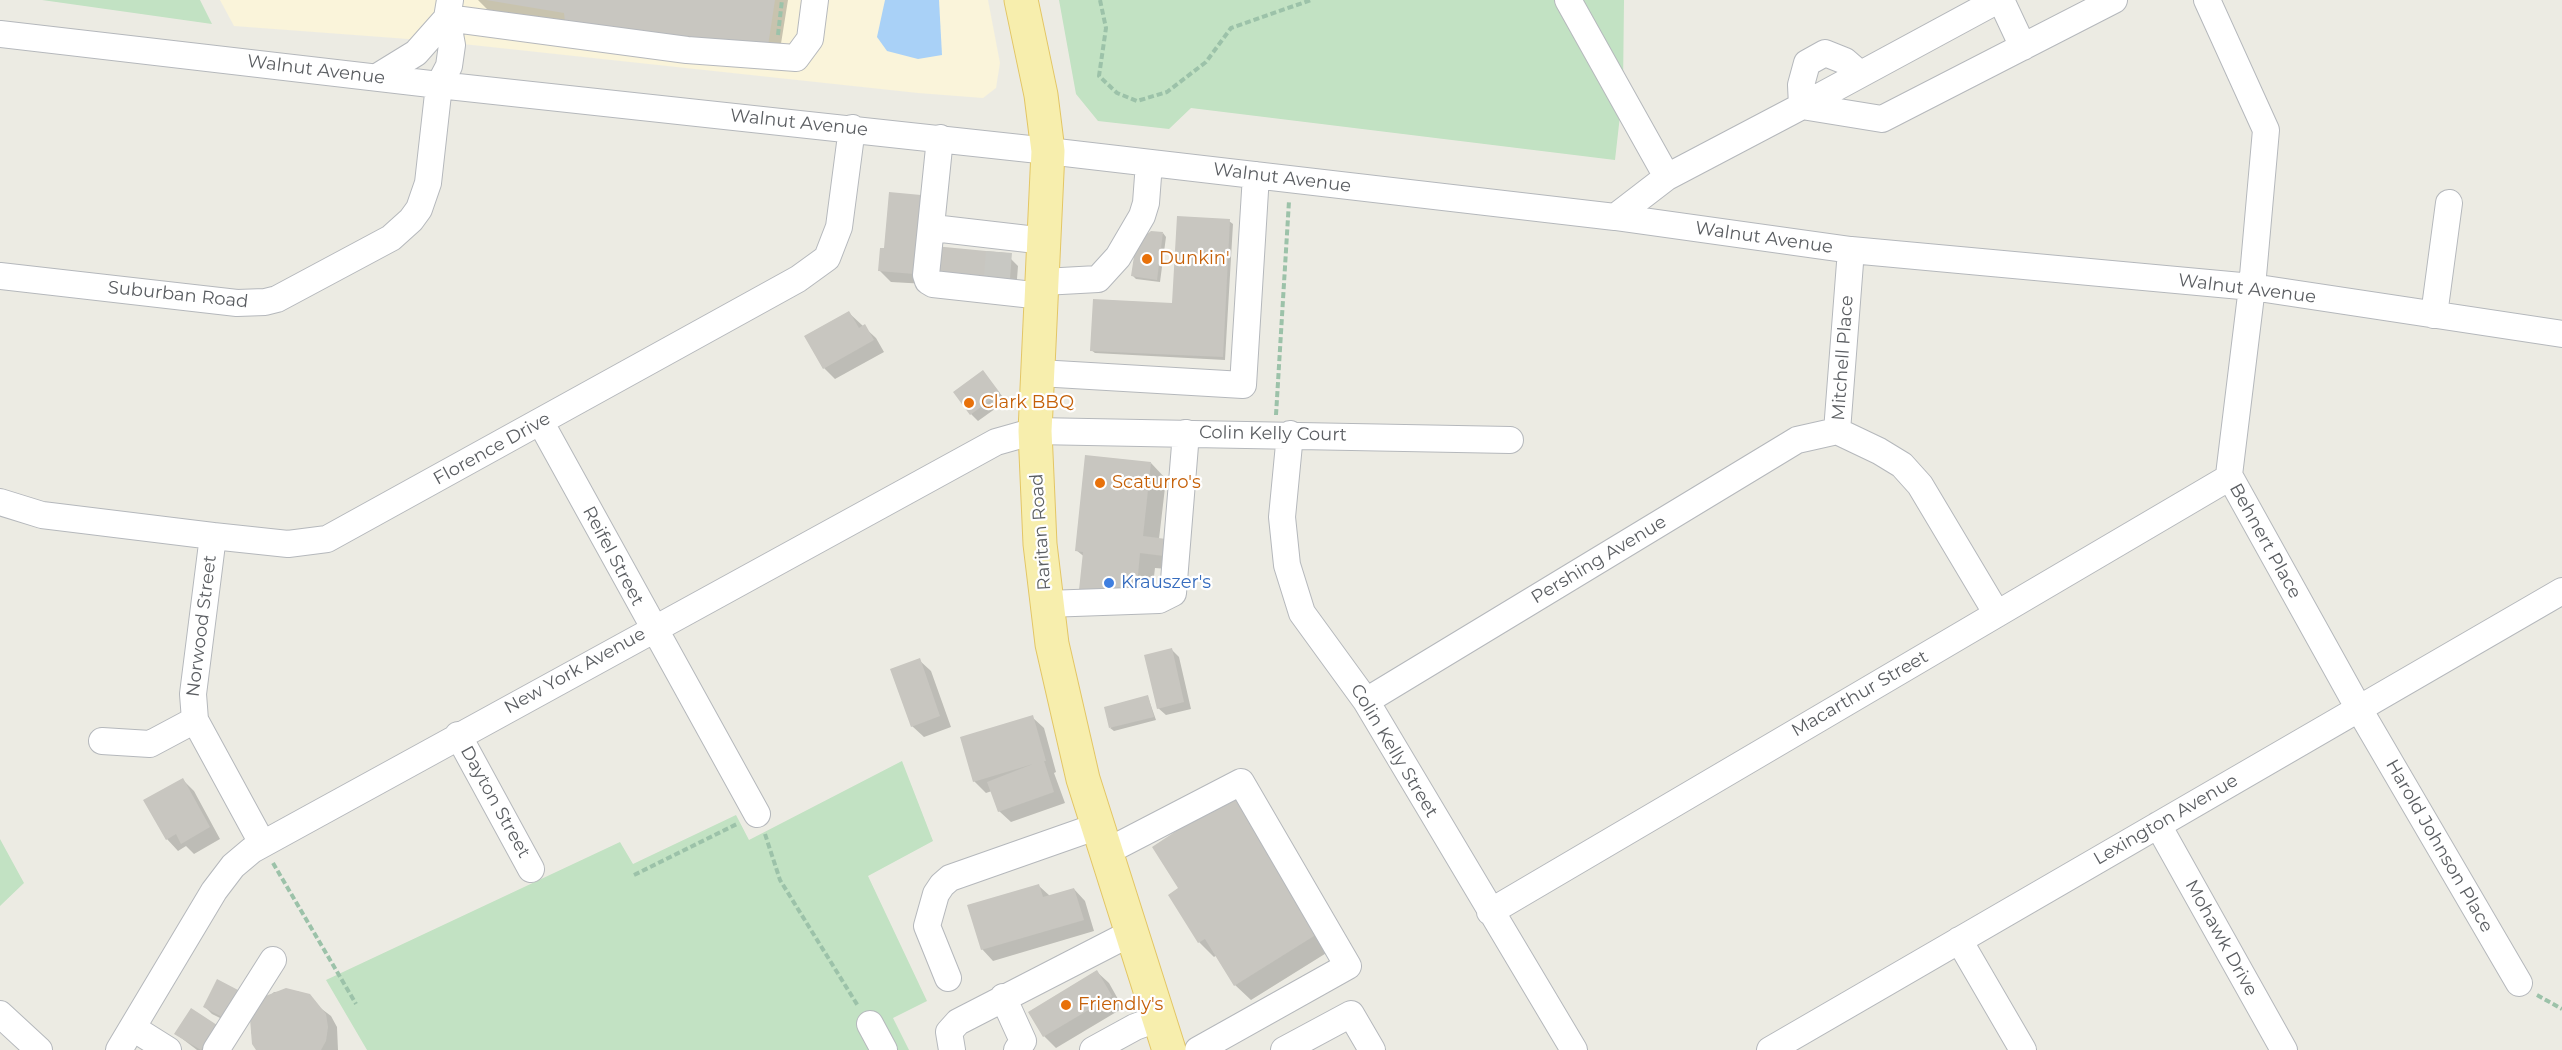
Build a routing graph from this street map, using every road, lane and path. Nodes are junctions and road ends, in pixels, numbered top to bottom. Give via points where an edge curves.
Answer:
1 (782, 0) edge
2 (815, 0) edge
3 (1021, 0) edge
4 (1100, 0) edge
5 (1311, 0) edge
6 (1568, 0) edge
7 (1999, 0) edge
8 (2114, 0) edge
9 (2207, 0) edge
10 (448, 9) edge
11 (0, 34) edge
12 (2023, 47) junction
13 (775, 58) junction
14 (1860, 74) junction
15 (377, 77) junction
16 (439, 86) junction
17 (1802, 106) junction
18 (852, 128) junction
19 (940, 138) junction
20 (1048, 151) junction
21 (1149, 163) junction
22 (1256, 176) junction
23 (1667, 177) junction
24 (1290, 179) junction
25 (2449, 203) dead end
26 (1615, 217) junction
27 (933, 228) junction
28 (1045, 241) junction
29 (1851, 250) junction
30 (0, 276) edge
31 (2252, 287) junction
32 (1043, 289) junction
33 (2434, 315) junction
34 (2562, 334) edge
35 (1039, 372) junction
36 (541, 423) junction
37 (1035, 431) junction
38 (1837, 431) junction
39 (1186, 433) junction
40 (1282, 434) junction
41 (1510, 440) dead end
42 (2230, 477) junction
43 (0, 502) edge
44 (213, 536) junction
45 (2560, 596) edge
46 (1046, 604) junction
47 (1997, 614) junction
48 (652, 628) junction
49 (1366, 701) junction
50 (2359, 709) junction
51 (195, 720) junction
52 (458, 735) junction
53 (102, 741) dead end
54 (757, 814) junction
55 (2158, 825) junction
56 (1102, 839) junction
57 (262, 843) junction
58 (531, 869) dead end
59 (634, 875) dead end
60 (1490, 912) junction
61 (1131, 933) junction
62 (1959, 940) junction
63 (273, 960) dead end
64 (948, 978) dead end
65 (2519, 983) joint
66 (1003, 997) junction
67 (356, 1004) dead end
68 (2562, 1009) edge
69 (0, 1014) edge
70 (1159, 1018) junction
71 (870, 1024) joint
72 (133, 1028) junction
73 (222, 1048) edge
74 (39, 1050) edge
75 (119, 1050) edge
76 (168, 1050) edge
77 (884, 1050) edge
78 (952, 1050) edge
79 (1017, 1050) edge
80 (1093, 1050) edge
81 (1169, 1050) edge
82 (1198, 1050) edge
83 (1284, 1050) edge
84 (1372, 1050) edge
85 (1574, 1050) edge
86 (1770, 1050) edge
87 (2023, 1050) edge
88 (2284, 1050) edge

1 - 13 path
2 - 13 street via 810,39 796,58
3 - 20 main road, Raritan Road
4 - 5 path via 1106,28 1099,76 1117,93 1137,101 1167,92 1206,62 1231,28
6 - 23 street
7 - 12 street
7 - 14 street
8 - 12 street
9 - 31 street, Behnert Place via 2266,130
10 - 13 street via 687,50
10 - 15 street via 416,53
10 - 16 street, Suburban Road via 452,45 449,66
11 - 15 street, Walnut Avenue
12 - 17 street via 1882,119
14 - 17 street
14 - 17 street via 1845,61 1825,53 1807,63 1801,85
15 - 16 street, Walnut Avenue
16 - 18 street, Walnut Avenue
16 - 30 street, Suburban Road via 428,183 411,220 391,238 277,299 237,303
17 - 23 street
18 - 19 street, Walnut Avenue
18 - 36 street, Florence Drive via 838,227 827,258 798,279
19 - 20 street, Walnut Avenue
19 - 27 street
20 - 21 street, Walnut Avenue
20 - 28 main road, Raritan Road
21 - 22 street, Walnut Avenue
21 - 32 street via 1142,216 1118,256 1098,279
22 - 24 street, Walnut Avenue
22 - 35 street via 1243,385
23 - 26 street
24 - 26 street, Walnut Avenue
24 - 40 path
25 - 33 street
26 - 29 street, Walnut Avenue
27 - 28 street via 1000,244
27 - 32 street via 926,275 933,284
28 - 32 main road, Raritan Road
29 - 31 street, Walnut Avenue
29 - 38 street, Mitchell Place
31 - 33 street, Walnut Avenue
31 - 42 street, Behnert Place
32 - 35 main road, Raritan Road
33 - 34 street, Walnut Avenue
35 - 37 main road, Raritan Road
36 - 44 street, Florence Drive via 327,539 288,544
36 - 48 street, Reifel Street
37 - 39 street, Colin Kelly Court
37 - 46 main road, Raritan Road
37 - 48 street, New York Avenue via 996,442
38 - 47 street, Mitchell Place via 1902,465 1920,485
38 - 49 street, Pershing Avenue via 1797,440
39 - 40 street, Colin Kelly Court
39 - 46 street via 1173,593 1159,600
40 - 41 street, Colin Kelly Court
40 - 49 street, Colin Kelly Street via 1282,517 1287,565 1302,613
42 - 47 street, Macarthur Street
42 - 50 street, Behnert Place
43 - 44 street, Florence Drive via 42,515
44 - 51 street, Norwood Street via 193,694
45 - 50 street, Lexington Avenue
46 - 56 main road, Raritan Road via 1062,698
47 - 60 street, Macarthur Street
48 - 52 street, New York Avenue
48 - 54 street, Reifel Street
49 - 60 street, Colin Kelly Street
50 - 55 street, Lexington Avenue
50 - 65 street, Harold Johnson Place
51 - 53 street via 150,744
51 - 57 street, Norwood Street
52 - 57 street, New York Avenue
52 - 58 street, Dayton Street
54 - 59 path
54 - 71 path via 780,880
55 - 62 street, Lexington Avenue
55 - 88 street, Mohawk Drive
56 - 61 main road, Raritan Road
56 - 64 street via 950,878 942,885 927,926
56 - 82 street via 1241,782 1348,966
57 - 67 path
57 - 72 street, New York Avenue via 223,878
60 - 85 street, Colin Kelly Street
61 - 66 street
61 - 70 main road, Raritan Road
62 - 86 street, Lexington Avenue
62 - 87 street
63 - 73 street
65 - 68 path
66 - 78 street via 958,1022 949,1032
66 - 79 street via 1023,1041
69 - 74 street
70 - 80 street
70 - 81 main road, Raritan Road
71 - 77 street
72 - 75 street, New York Avenue
72 - 76 street
83 - 84 street via 1351,1014

